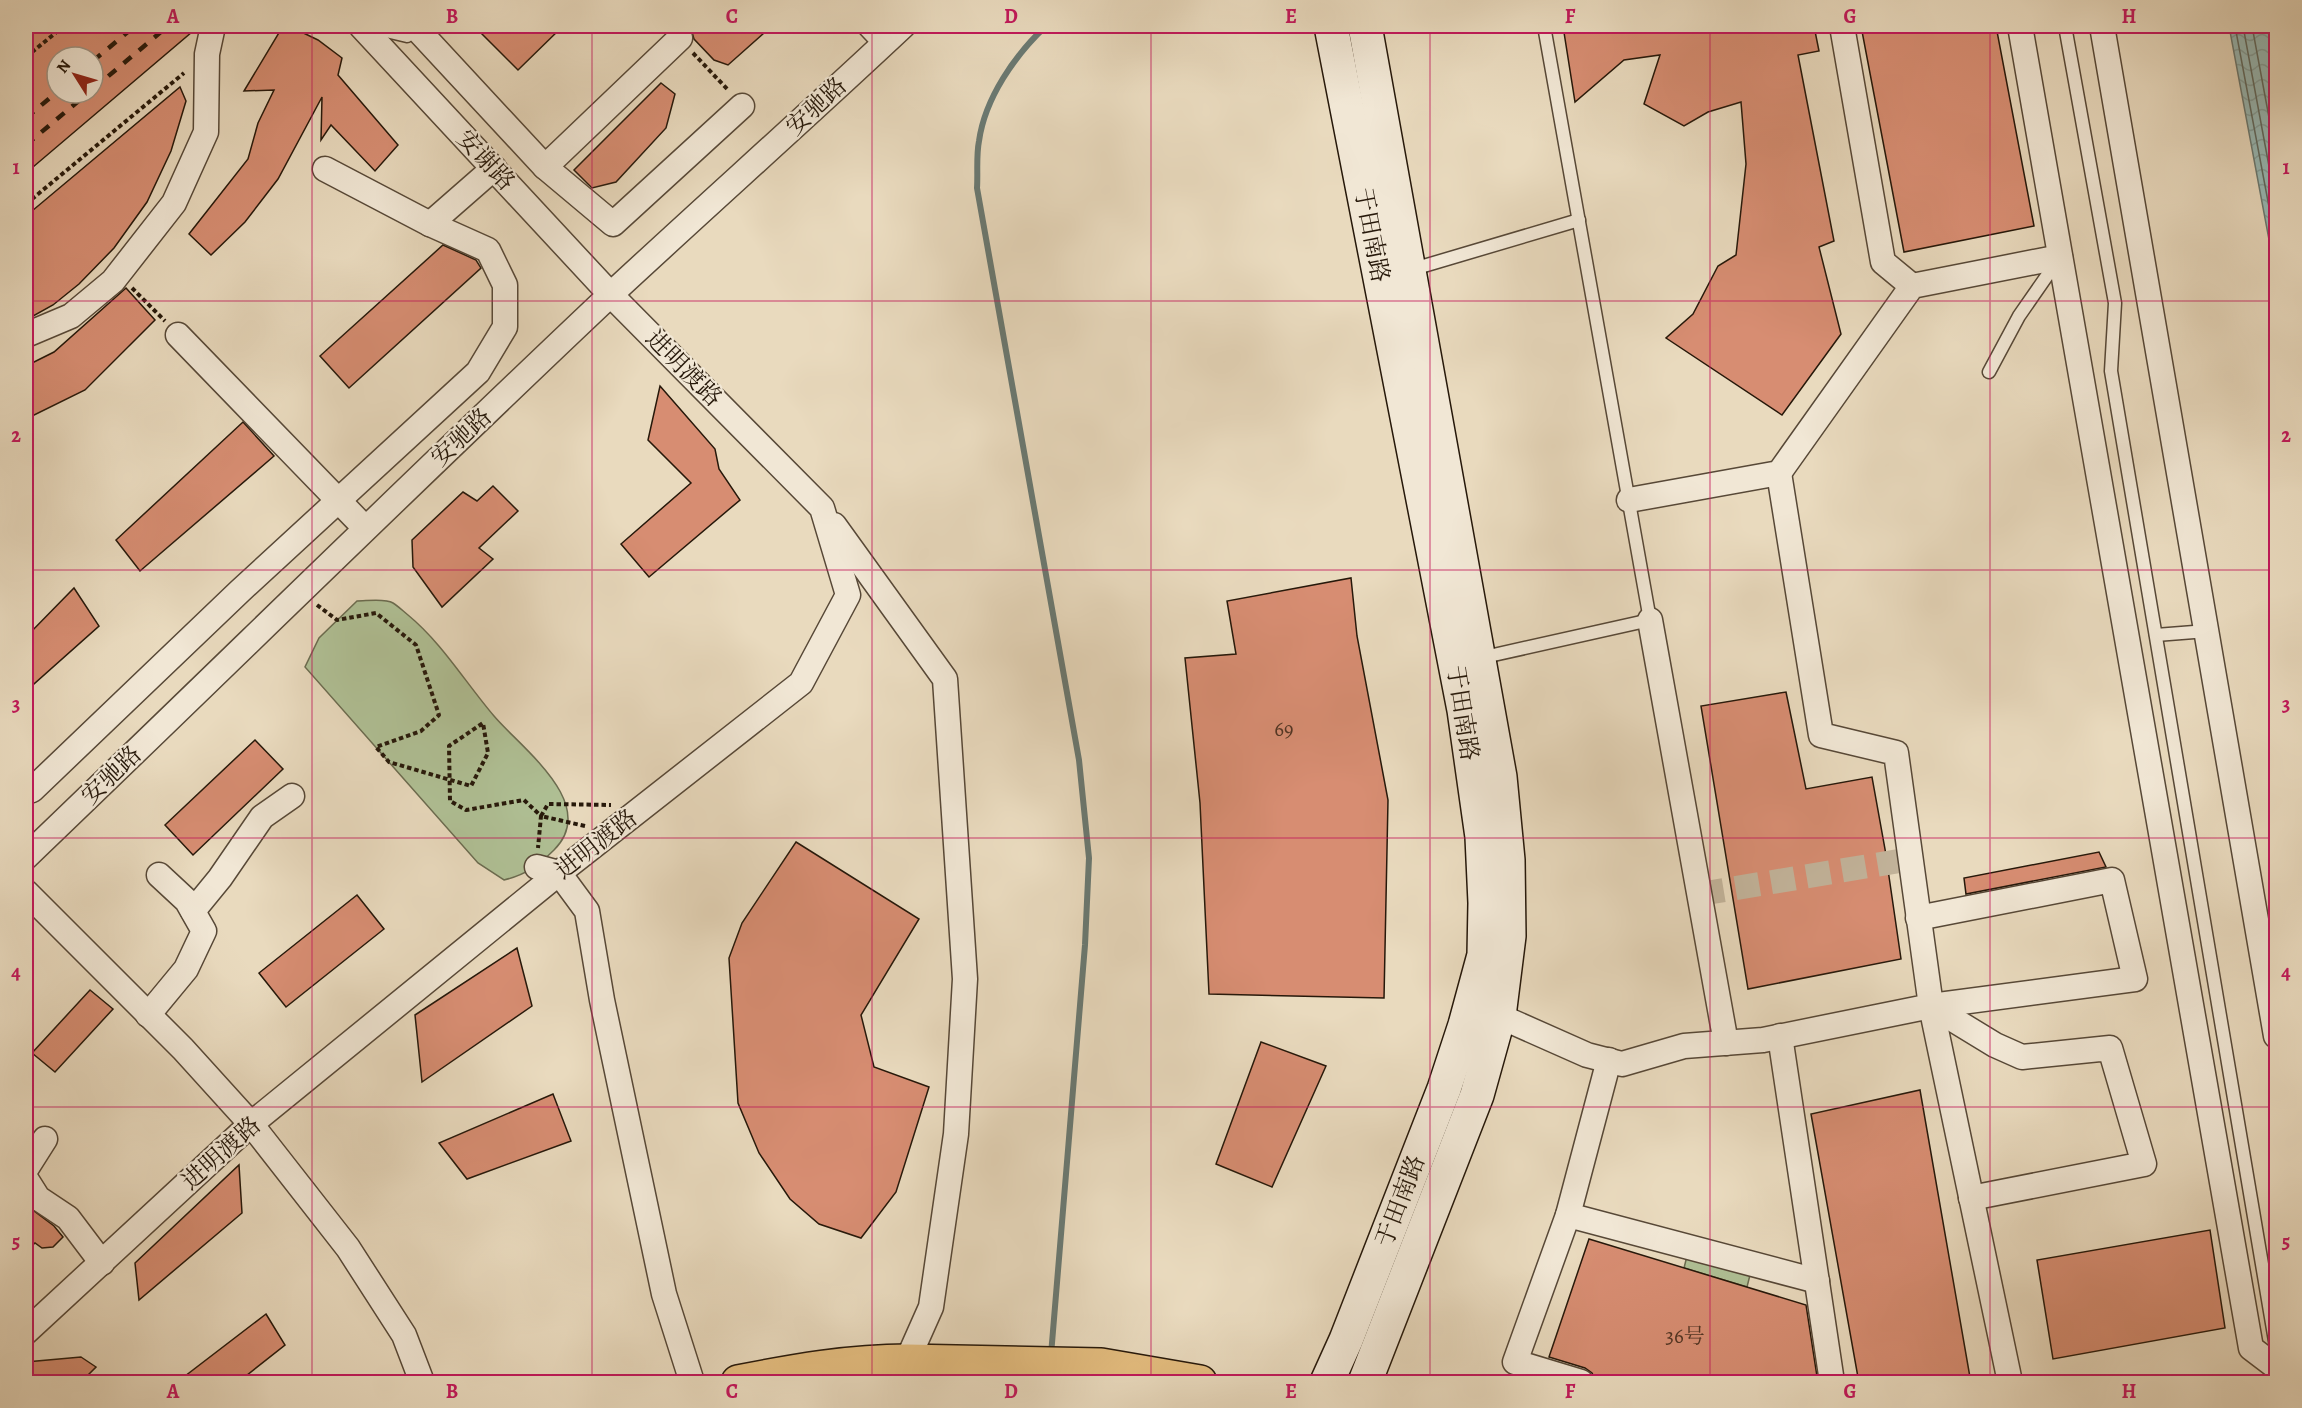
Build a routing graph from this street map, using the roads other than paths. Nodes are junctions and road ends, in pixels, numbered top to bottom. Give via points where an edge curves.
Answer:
1 (213, 26) edge
2 (363, 26) edge
3 (862, 26) edge
4 (903, 26) edge
5 (1331, 26) edge
6 (1365, 26) edge
7 (1544, 26) edge
8 (1842, 26) edge
9 (2020, 26) edge
10 (2065, 26) edge
11 (2102, 26) edge
12 (417, 27) edge
13 (680, 38) road end
14 (881, 46) junction
15 (742, 106) road end
16 (545, 167) junction
17 (494, 168) junction
18 (325, 169) dead end
19 (1579, 220) junction
20 (430, 224) junction
21 (2060, 256) junction
22 (1409, 271) junction
23 (1912, 286) junction
24 (611, 295) junction
25 (26, 334) edge
26 (178, 335) road end
27 (1989, 372) dead end
28 (1779, 473) junction
29 (1629, 500) junction
30 (339, 501) junction
31 (822, 508) junction
32 (365, 528) junction
33 (1447, 555) junction
34 (1650, 620) junction
35 (2207, 631) junction
36 (2156, 635) junction
37 (1479, 658) junction
38 (26, 792) edge
39 (292, 796) dead end
40 (26, 858) edge
41 (548, 870) junction
42 (159, 875) dead end
43 (26, 892) edge
44 (193, 911) junction
45 (1918, 918) junction
46 (1930, 1005) junction
47 (148, 1014) junction
48 (1499, 1016) junction
49 (1780, 1036) junction
50 (2277, 1036) edge
51 (1726, 1043) junction
52 (1609, 1060) junction
53 (251, 1124) junction
54 (45, 1139) dead end
55 (26, 1169) edge
56 (26, 1179) edge
57 (1971, 1198) junction
58 (1568, 1215) junction
59 (102, 1263) junction
60 (1816, 1281) junction
61 (26, 1332) edge
62 (2277, 1347) edge
63 (907, 1361) junction
64 (2277, 1367) edge
65 (422, 1383) edge
66 (692, 1383) edge
67 (738, 1383) edge
68 (1200, 1383) edge
69 (1327, 1383) edge
70 (1365, 1383) edge
71 (1581, 1383) edge
72 (1832, 1383) edge
73 (2010, 1383) edge

1 - 25 street via 207,54 206,132 174,203 112,281 71,316
2 - 12 lane via 407,36
2 - 17 street, 安谢路
3 - 14 lane
4 - 14 street, 安驰路
5 - 33 street, 于田南路
6 - 22 street, 于田南路
7 - 19 lane
8 - 23 street via 1883,262
9 - 21 street
10 - 36 lane via 2115,303 2111,371
11 - 35 street
12 - 16 street
13 - 16 street
14 - 24 street, 安驰路
15 - 16 street via 613,224
17 - 20 street
17 - 24 street, 安谢路
18 - 20 street
19 - 22 lane
19 - 29 lane
20 - 30 street via 488,250 505,285 505,327 478,372
21 - 23 street
21 - 27 lane via 2019,316
21 - 64 street via 2251,1348
22 - 33 street, 于田南路
23 - 28 street
24 - 31 street, 进明渡路
24 - 32 street, 安驰路
26 - 30 street
28 - 29 street
28 - 45 street via 1821,735 1896,753
29 - 34 lane
30 - 32 street
30 - 38 street
31 - 41 street, 进明渡路 via 848,595 801,682 611,832
31 - 63 street via 945,679 965,979 956,1134 932,1295
32 - 40 street, 安驰路
33 - 37 street, 于田南路
33 - 69 street, 于田南路 via 1482,837 1484,955 1444,1089
34 - 37 lane
34 - 51 street
35 - 36 lane
35 - 50 street
36 - 62 lane
37 - 48 street, 于田南路 via 1500,777 1508,860 1509,936
39 - 44 street via 262,816
41 - 53 street, 进明渡路
41 - 66 street via 587,911 664,1294
42 - 44 street
43 - 47 street
44 - 47 street via 204,931 186,969
45 - 46 street
45 - 46 street via 2112,880 2135,979
46 - 49 street
46 - 57 street
46 - 57 street via 2022,1057 2110,1048 2144,1164
47 - 53 street
48 - 52 street via 1587,1055
48 - 70 street, 于田南路 via 1477,1095
49 - 51 street
49 - 60 street
51 - 52 street via 1684,1046 1622,1064
52 - 58 street
53 - 59 street, 进明渡路
53 - 65 street via 348,1248 404,1335
54 - 55 street
56 - 59 street via 38,1198 68,1218
57 - 73 street
58 - 60 street
58 - 71 street via 1515,1362
59 - 61 street, 进明渡路
60 - 72 street
63 - 67 main road via 806,1369
63 - 68 main road via 1101,1365

